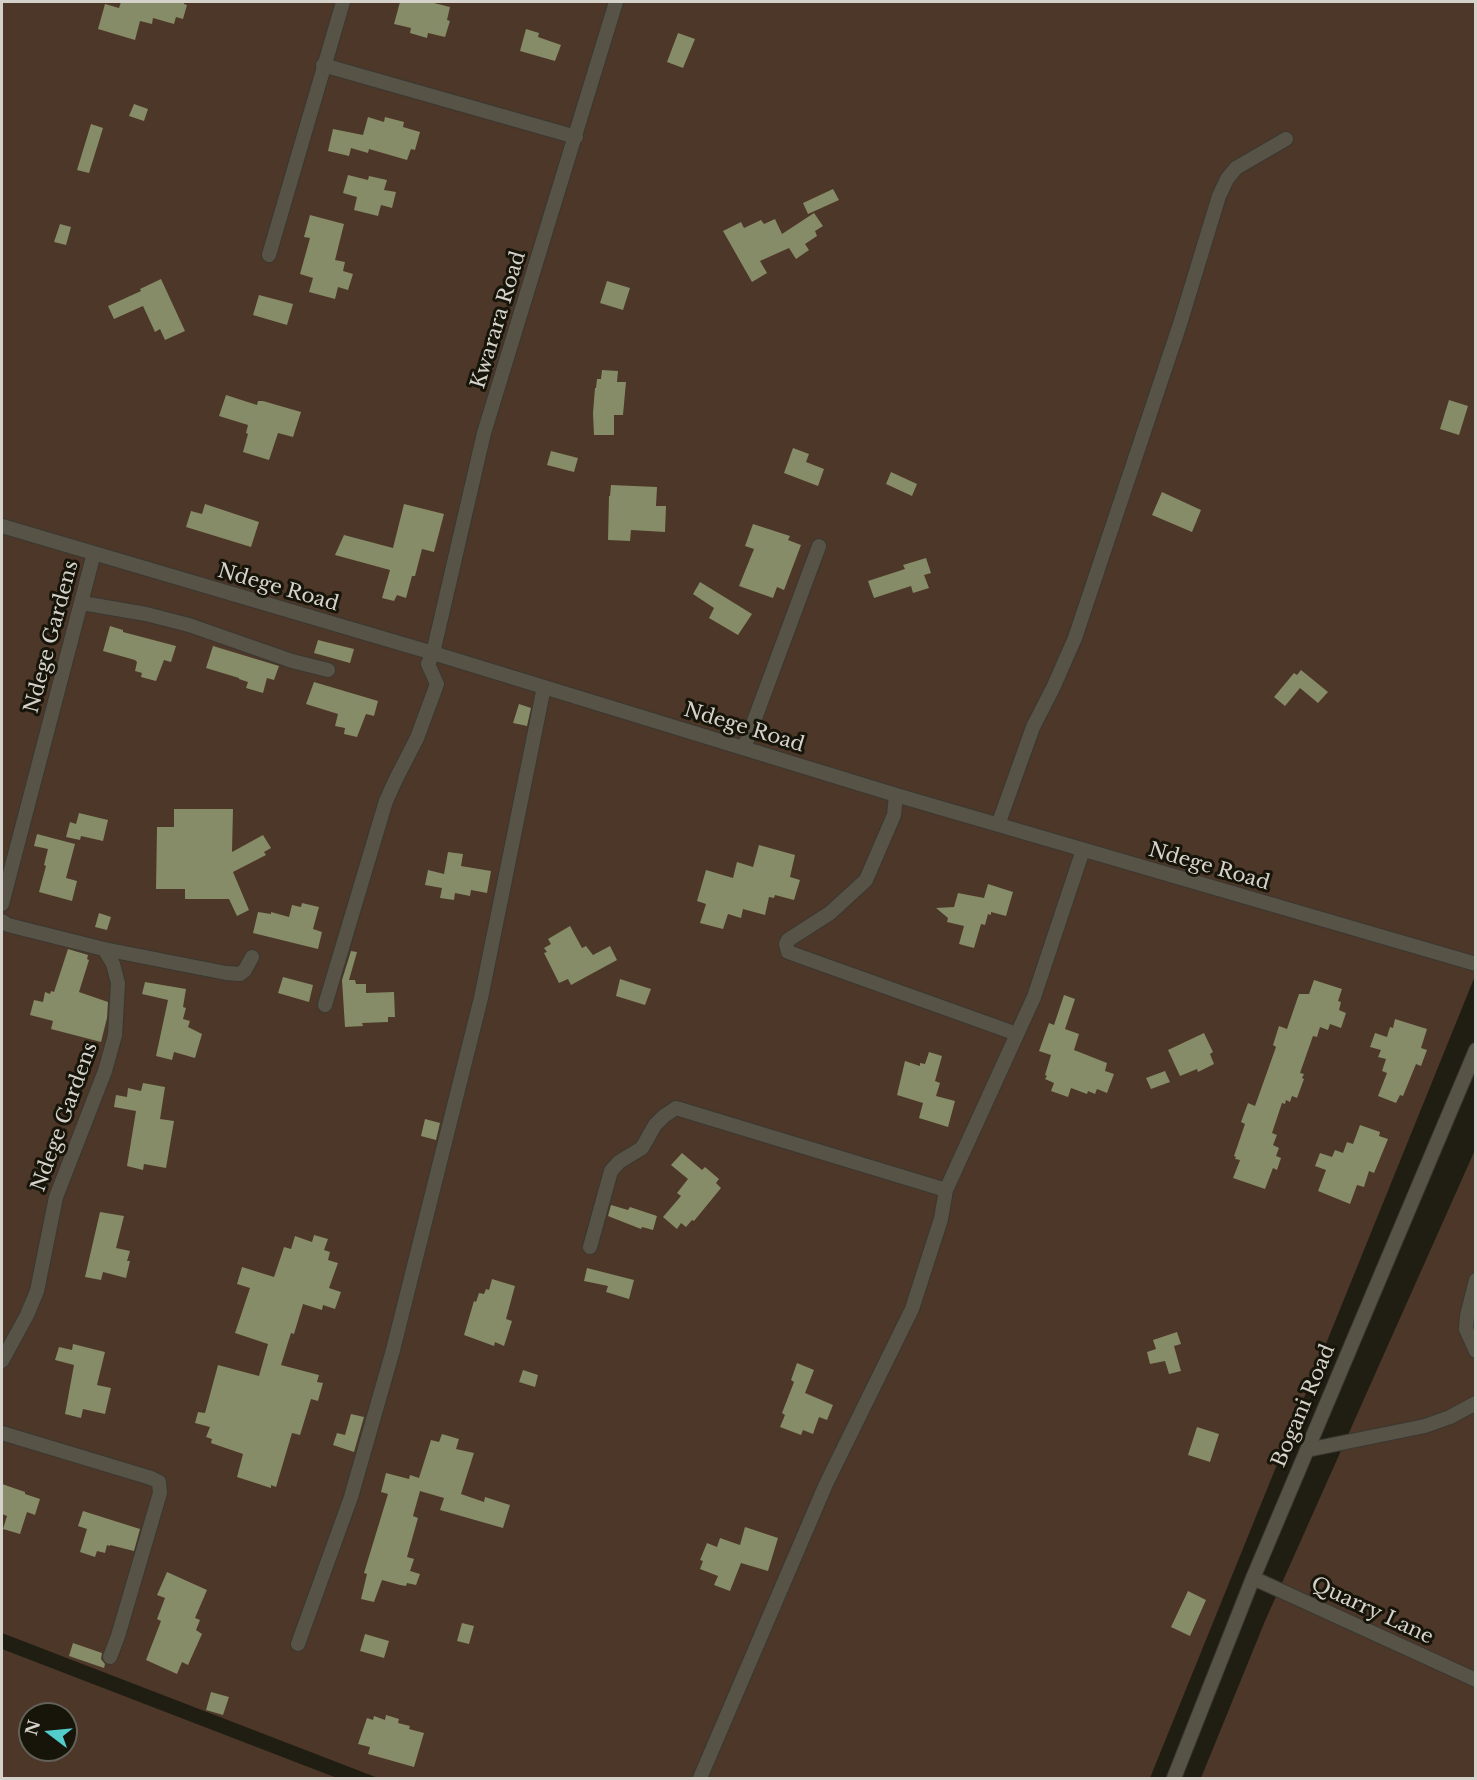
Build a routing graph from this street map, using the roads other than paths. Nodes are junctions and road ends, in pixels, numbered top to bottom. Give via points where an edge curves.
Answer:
1 (343, 2) edge
2 (616, 2) edge
3 (323, 65) junction
4 (576, 137) junction
5 (1286, 139) dead end
6 (269, 255) dead end
7 (2, 526) edge
8 (819, 546) dead end
9 (94, 553) junction
10 (82, 603) junction
11 (433, 653) junction
12 (328, 670) dead end
13 (544, 687) junction
14 (744, 748) junction
15 (896, 795) junction
16 (998, 825) junction
17 (1083, 850) junction
18 (2, 904) edge
19 (2, 921) edge
20 (104, 949) junction
21 (252, 957) dead end
22 (1476, 964) edge
23 (325, 1005) dead end
24 (1017, 1034) junction
25 (1476, 1050) edge
26 (946, 1190) junction
27 (590, 1247) dead end
28 (1476, 1280) edge
29 (1476, 1351) edge
30 (2, 1361) edge
31 (1476, 1403) edge
32 (2, 1433) edge
33 (1307, 1450) junction
34 (1252, 1578) junction
35 (298, 1644) dead end
36 (110, 1657) dead end
37 (1476, 1680) edge
38 (700, 1779) edge
39 (1174, 1779) edge

1 - 3 street
2 - 4 street, Kwarara Road
3 - 4 street
3 - 6 street
4 - 11 street, Kwarara Road via 484,433
5 - 16 street via 1236,168 1219,196 1075,638 1033,727
7 - 9 street, Ndege Road
8 - 14 street
9 - 10 street, Ndege Gardens
9 - 11 street, Ndege Road
10 - 12 street via 146,614
10 - 18 street, Ndege Gardens
11 - 13 street, Ndege Road
11 - 23 street, Kwarara Road via 428,664 437,684 417,738 386,801
13 - 14 street, Ndege Road
13 - 35 street via 481,998 393,1350 351,1497
14 - 15 street, Ndege Road
15 - 16 street, Ndege Road
15 - 24 street via 894,815 866,880 830,913 788,940 788,952
16 - 17 street, Ndege Road
17 - 22 street, Ndege Road
17 - 24 street via 1034,997
19 - 20 street
20 - 21 street via 234,974 245,970
20 - 30 street, Ndege Gardens via 118,983 115,1035 56,1197 37,1292
24 - 26 street
25 - 33 street, Bogani Road
26 - 27 street via 676,1108 655,1125 642,1148 611,1171
26 - 38 street via 941,1219 912,1309 826,1484
28 - 29 street via 1466,1329
31 - 33 street via 1425,1426
32 - 36 street via 159,1482 160,1493
33 - 34 street, Bogani Road
34 - 37 street, Quarry Lane
34 - 39 street, Bogani Road

